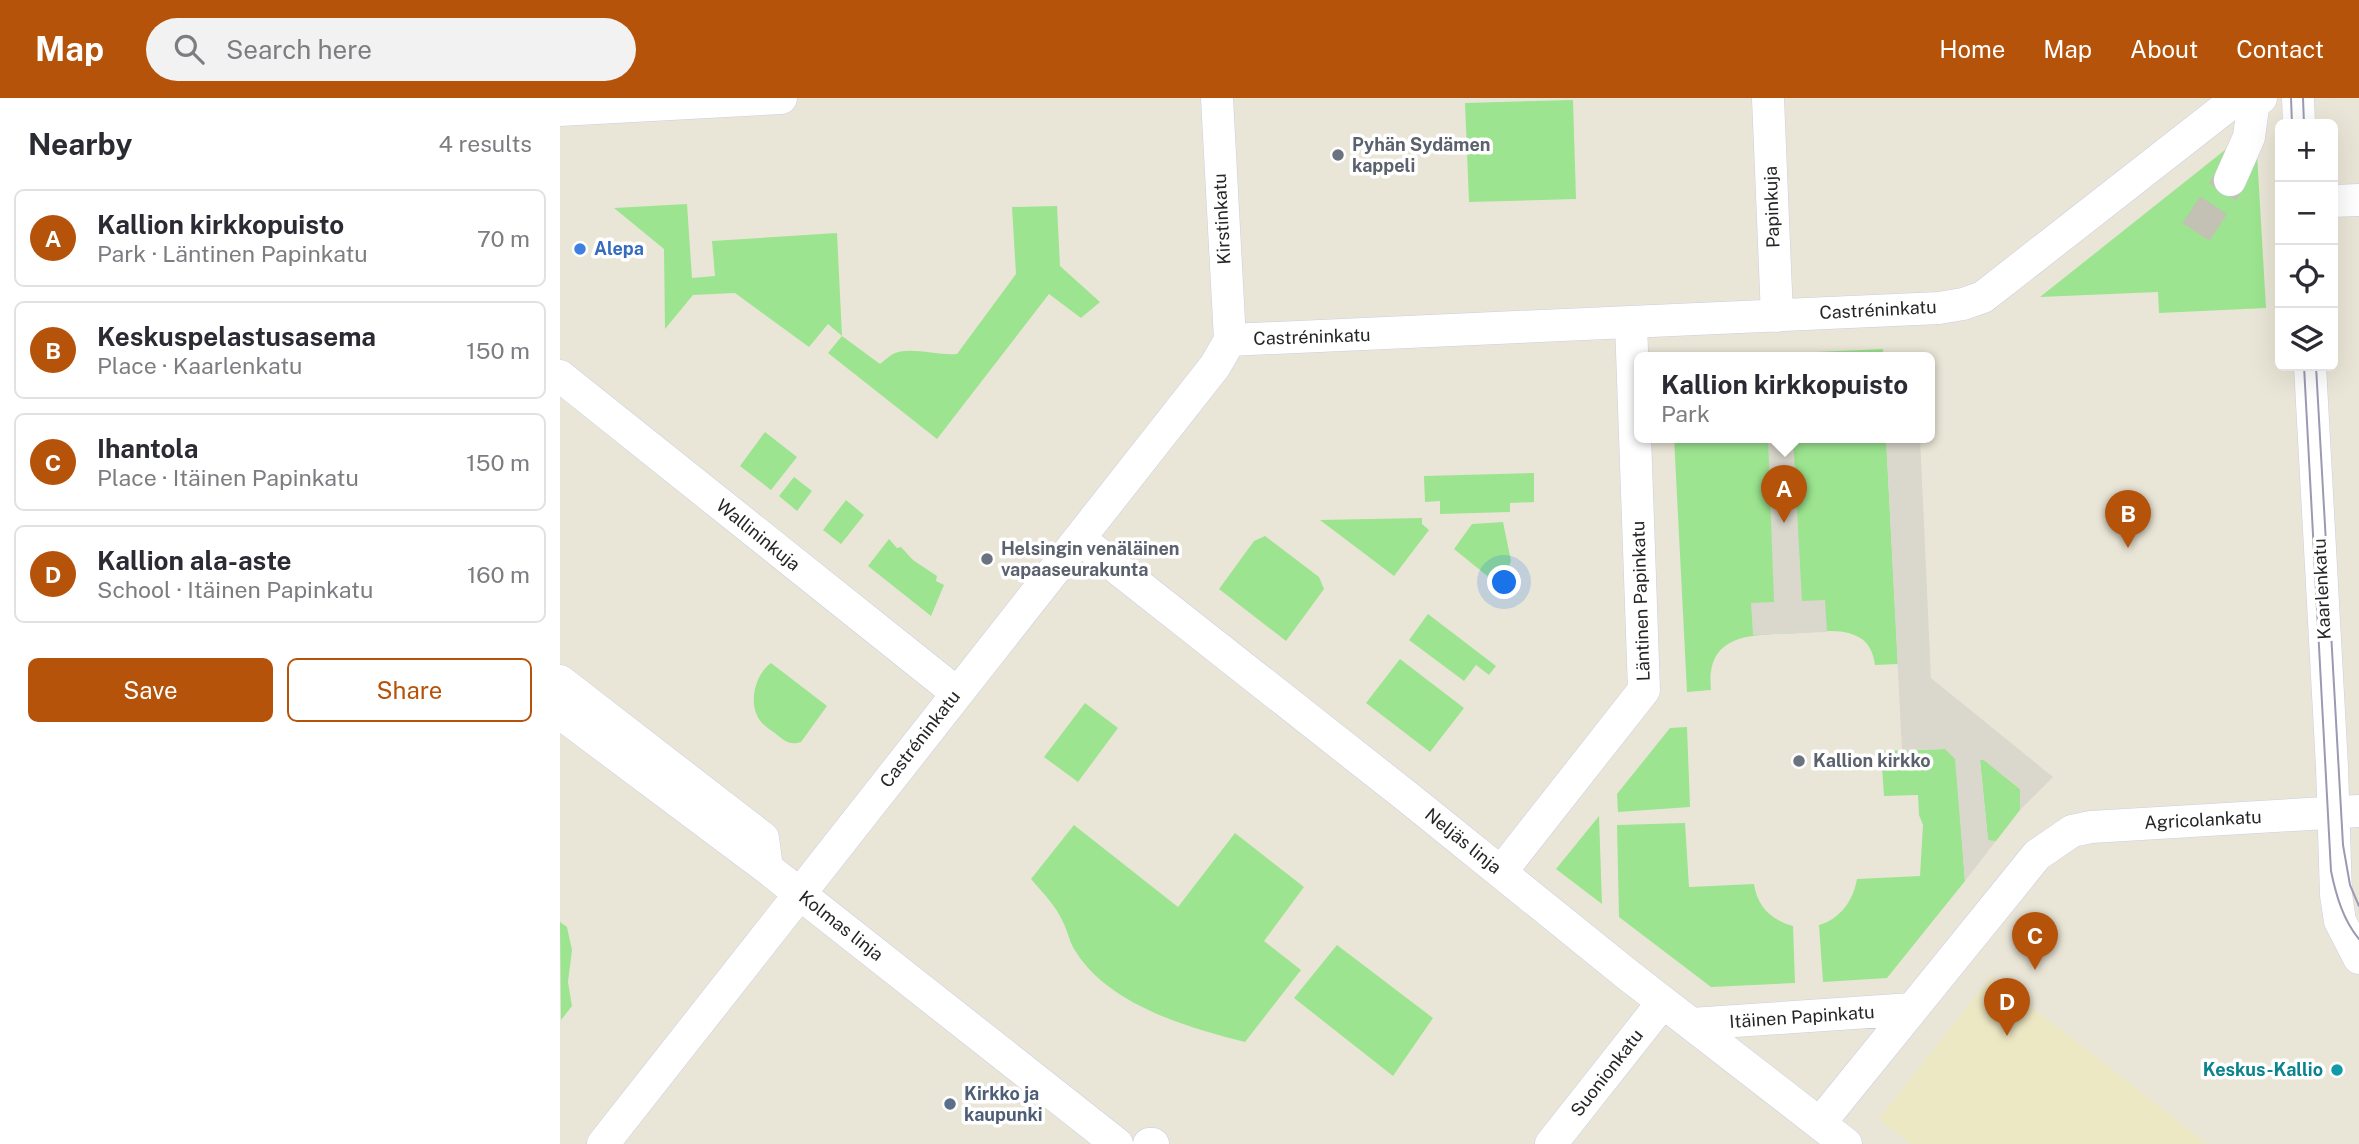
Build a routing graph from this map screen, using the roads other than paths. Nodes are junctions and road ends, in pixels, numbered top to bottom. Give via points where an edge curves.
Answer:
1 (781, 98) edge
2 (1217, 98) edge
3 (1768, 98) edge
4 (2298, 98) edge
5 (2258, 99) edge
6 (560, 110) edge
7 (2298, 119) edge
8 (2230, 180) tunnel mouth
9 (2359, 200) edge
10 (2338, 201) edge
11 (1777, 316) junction
12 (1631, 323) junction
13 (1230, 340) junction
14 (2310, 371) edge
15 (560, 376) edge
16 (1634, 408) edge
17 (1635, 443) edge
18 (1080, 539) junction
19 (560, 681) edge
20 (957, 693) junction
21 (560, 713) edge
22 (2346, 812) edge
23 (2051, 844) joint
24 (766, 868) junction
25 (1501, 872) junction
26 (799, 893) junction
27 (2359, 906) edge
28 (2359, 958) edge
29 (1663, 1002) junction
30 (1912, 1009) junction
31 (1691, 1024) junction
32 (1819, 1134) edge
33 (603, 1144) edge
34 (1117, 1144) edge
35 (1551, 1144) edge
36 (1846, 1144) edge

1 - 6 street
2 - 13 street, Kirstinkatu
3 - 11 street, Papinkuja
4 - 7 street
5 - 8 street via 2249,137
5 - 11 street, Castréninkatu via 2230,104 1983,297 1939,308
9 - 10 street
11 - 12 street, Castréninkatu
12 - 13 street, Castréninkatu
12 - 16 street, Läntinen Papinkatu
13 - 18 street, Castréninkatu via 1215,366
14 - 22 street, Kaarlenkatu
15 - 20 street, Wallininkuja
17 - 25 street, Läntinen Papinkatu via 1644,690
18 - 20 street, Castréninkatu
18 - 25 street, Neljäs linja
19 - 24 street via 763,838
20 - 26 street, Castréninkatu
21 - 24 street, Kolmas linja
22 - 23 street, Agricolankatu via 2091,827 2072,831
22 - 27 street via 2350,885
22 - 28 street via 2336,895 2340,921
23 - 30 street, Itäinen Papinkatu via 2037,855
24 - 26 street, Kolmas linja
25 - 29 street, Neljäs linja
26 - 33 street, Castréninkatu
26 - 34 street, Kolmas linja
29 - 31 street, Neljäs linja
29 - 35 street, Suonionkatu
30 - 31 street, Itäinen Papinkatu
30 - 32 street, Itäinen Papinkatu
31 - 32 street, Neljäs linja
32 - 36 street, Neljäs linja

